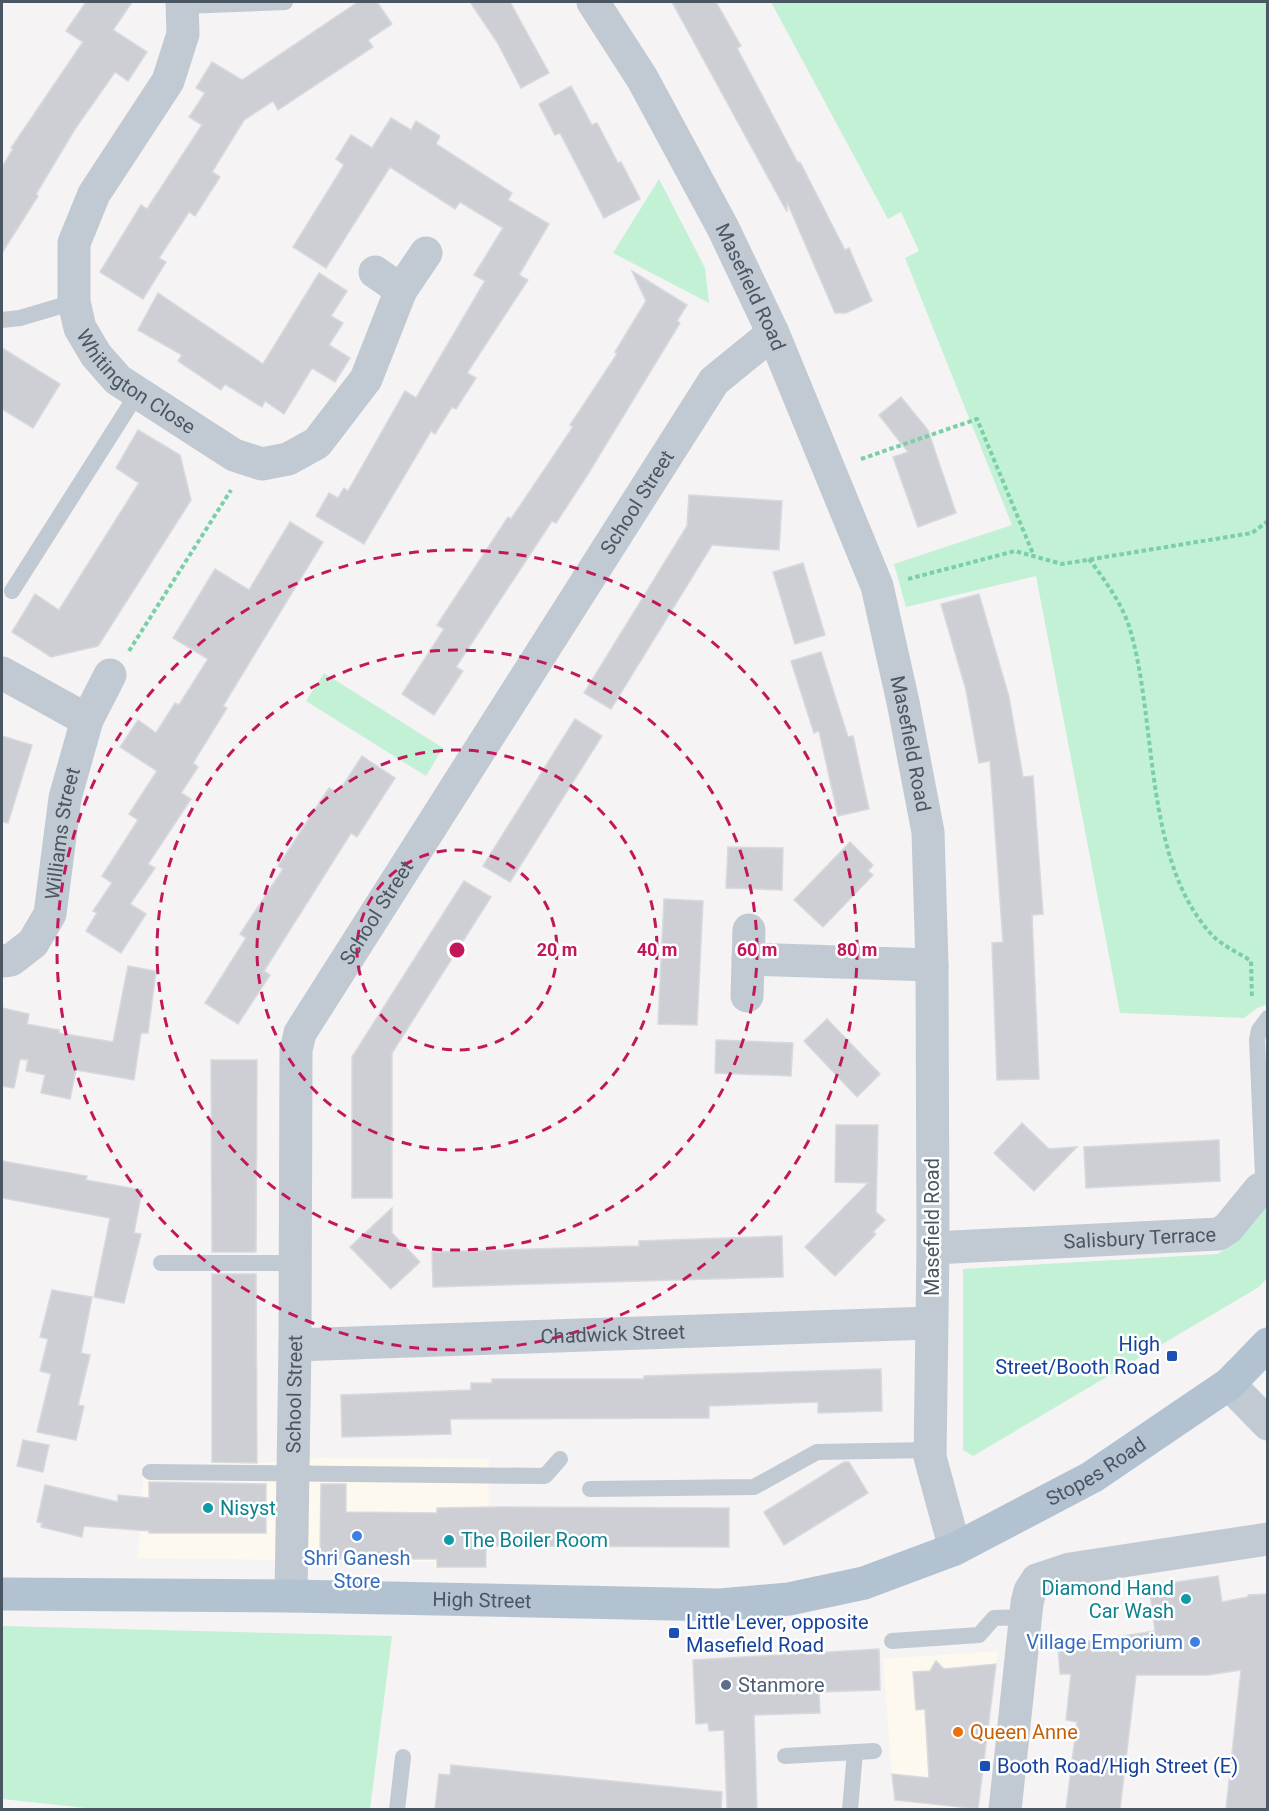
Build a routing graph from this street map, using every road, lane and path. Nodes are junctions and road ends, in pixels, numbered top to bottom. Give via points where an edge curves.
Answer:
1 (285, 2) edge
2 (593, 2) edge
3 (182, 4) edge
4 (426, 253) dead end
5 (375, 272) dead end
6 (401, 290) junction
7 (74, 302) junction
8 (2, 320) edge
9 (773, 333) junction
10 (136, 394) junction
11 (250, 460) junction
12 (829, 469) junction
13 (1268, 521) edge
14 (1034, 556) junction
15 (1089, 559) junction
16 (877, 586) junction
17 (12, 591) dead end
18 (2, 673) edge
19 (110, 675) joint
20 (87, 720) junction
21 (2, 962) edge
22 (932, 965) junction
23 (747, 996) dead end
24 (1265, 1020) edge
25 (1260, 1189) joint
26 (933, 1248) junction
27 (161, 1263) dead end
28 (296, 1263) junction
29 (931, 1323) junction
30 (1268, 1344) edge
31 (295, 1345) junction
32 (1229, 1384) junction
33 (1268, 1424) edge
34 (930, 1450) junction
35 (560, 1459) dead end
36 (150, 1472) dead end
37 (293, 1472) junction
38 (590, 1490) dead end
39 (1268, 1539) edge
40 (956, 1549) junction
41 (2, 1594) edge
42 (291, 1596) junction
43 (1025, 1617) junction
44 (892, 1641) dead end
45 (874, 1751) dead end
46 (855, 1752) junction
47 (785, 1756) dead end
48 (403, 1757) dead end
49 (397, 1809) edge
50 (850, 1809) edge
51 (1005, 1809) edge

1 - 3 lane
2 - 9 street, Masefield Road via 647,88 723,228
3 - 7 street, Whitington Close via 183,34 168,81 81,220 74,243
4 - 6 street, Whitington Close
5 - 6 street
6 - 11 street, Whitington Close via 366,379 317,443 288,459 262,464
7 - 8 lane
7 - 10 street, Whitington Close via 81,328 96,355
9 - 12 street, Masefield Road
9 - 28 street, School Street via 714,381 300,1033 296,1050
10 - 11 street, Whitington Close via 234,455
10 - 17 lane
11 - 19 path via 130,650
12 - 14 path via 977,419
12 - 16 street, Masefield Road
13 - 15 path via 1252,533
14 - 15 path via 1062,564
14 - 16 path via 1014,551
15 - 24 path via 1107,583 1128,624 1171,859 1189,904 1214,937 1251,961 1250,996
16 - 22 street, Masefield Road via 928,831
18 - 20 street
19 - 20 street, Williams Street
20 - 21 street, Williams Street via 64,798 50,914 33,943 12,960
22 - 23 street via 749,945
22 - 26 street, Masefield Road
24 - 25 lane, Salisbury Terrace via 1257,1040 1263,1176
25 - 26 street, Salisbury Terrace via 1228,1228 1218,1234
26 - 29 street, Masefield Road
27 - 28 lane
28 - 31 street, School Street
29 - 31 street, Chadwick Street
29 - 34 street, Masefield Road
30 - 32 main road, Stopes Road
31 - 37 street, School Street
32 - 33 street
32 - 40 main road, Stopes Road via 1092,1477
34 - 38 lane via 816,1452 754,1487
34 - 40 street, Masefield Road
35 - 37 lane via 545,1476
36 - 37 lane
37 - 42 street, School Street
39 - 43 street via 1049,1574 1037,1580 1030,1592
40 - 42 main road, High Street via 864,1582 789,1599 720,1605
41 - 42 main road, High Street
43 - 44 lane via 994,1618 979,1635
43 - 51 street
45 - 46 lane
46 - 47 lane
46 - 50 lane
48 - 49 lane

